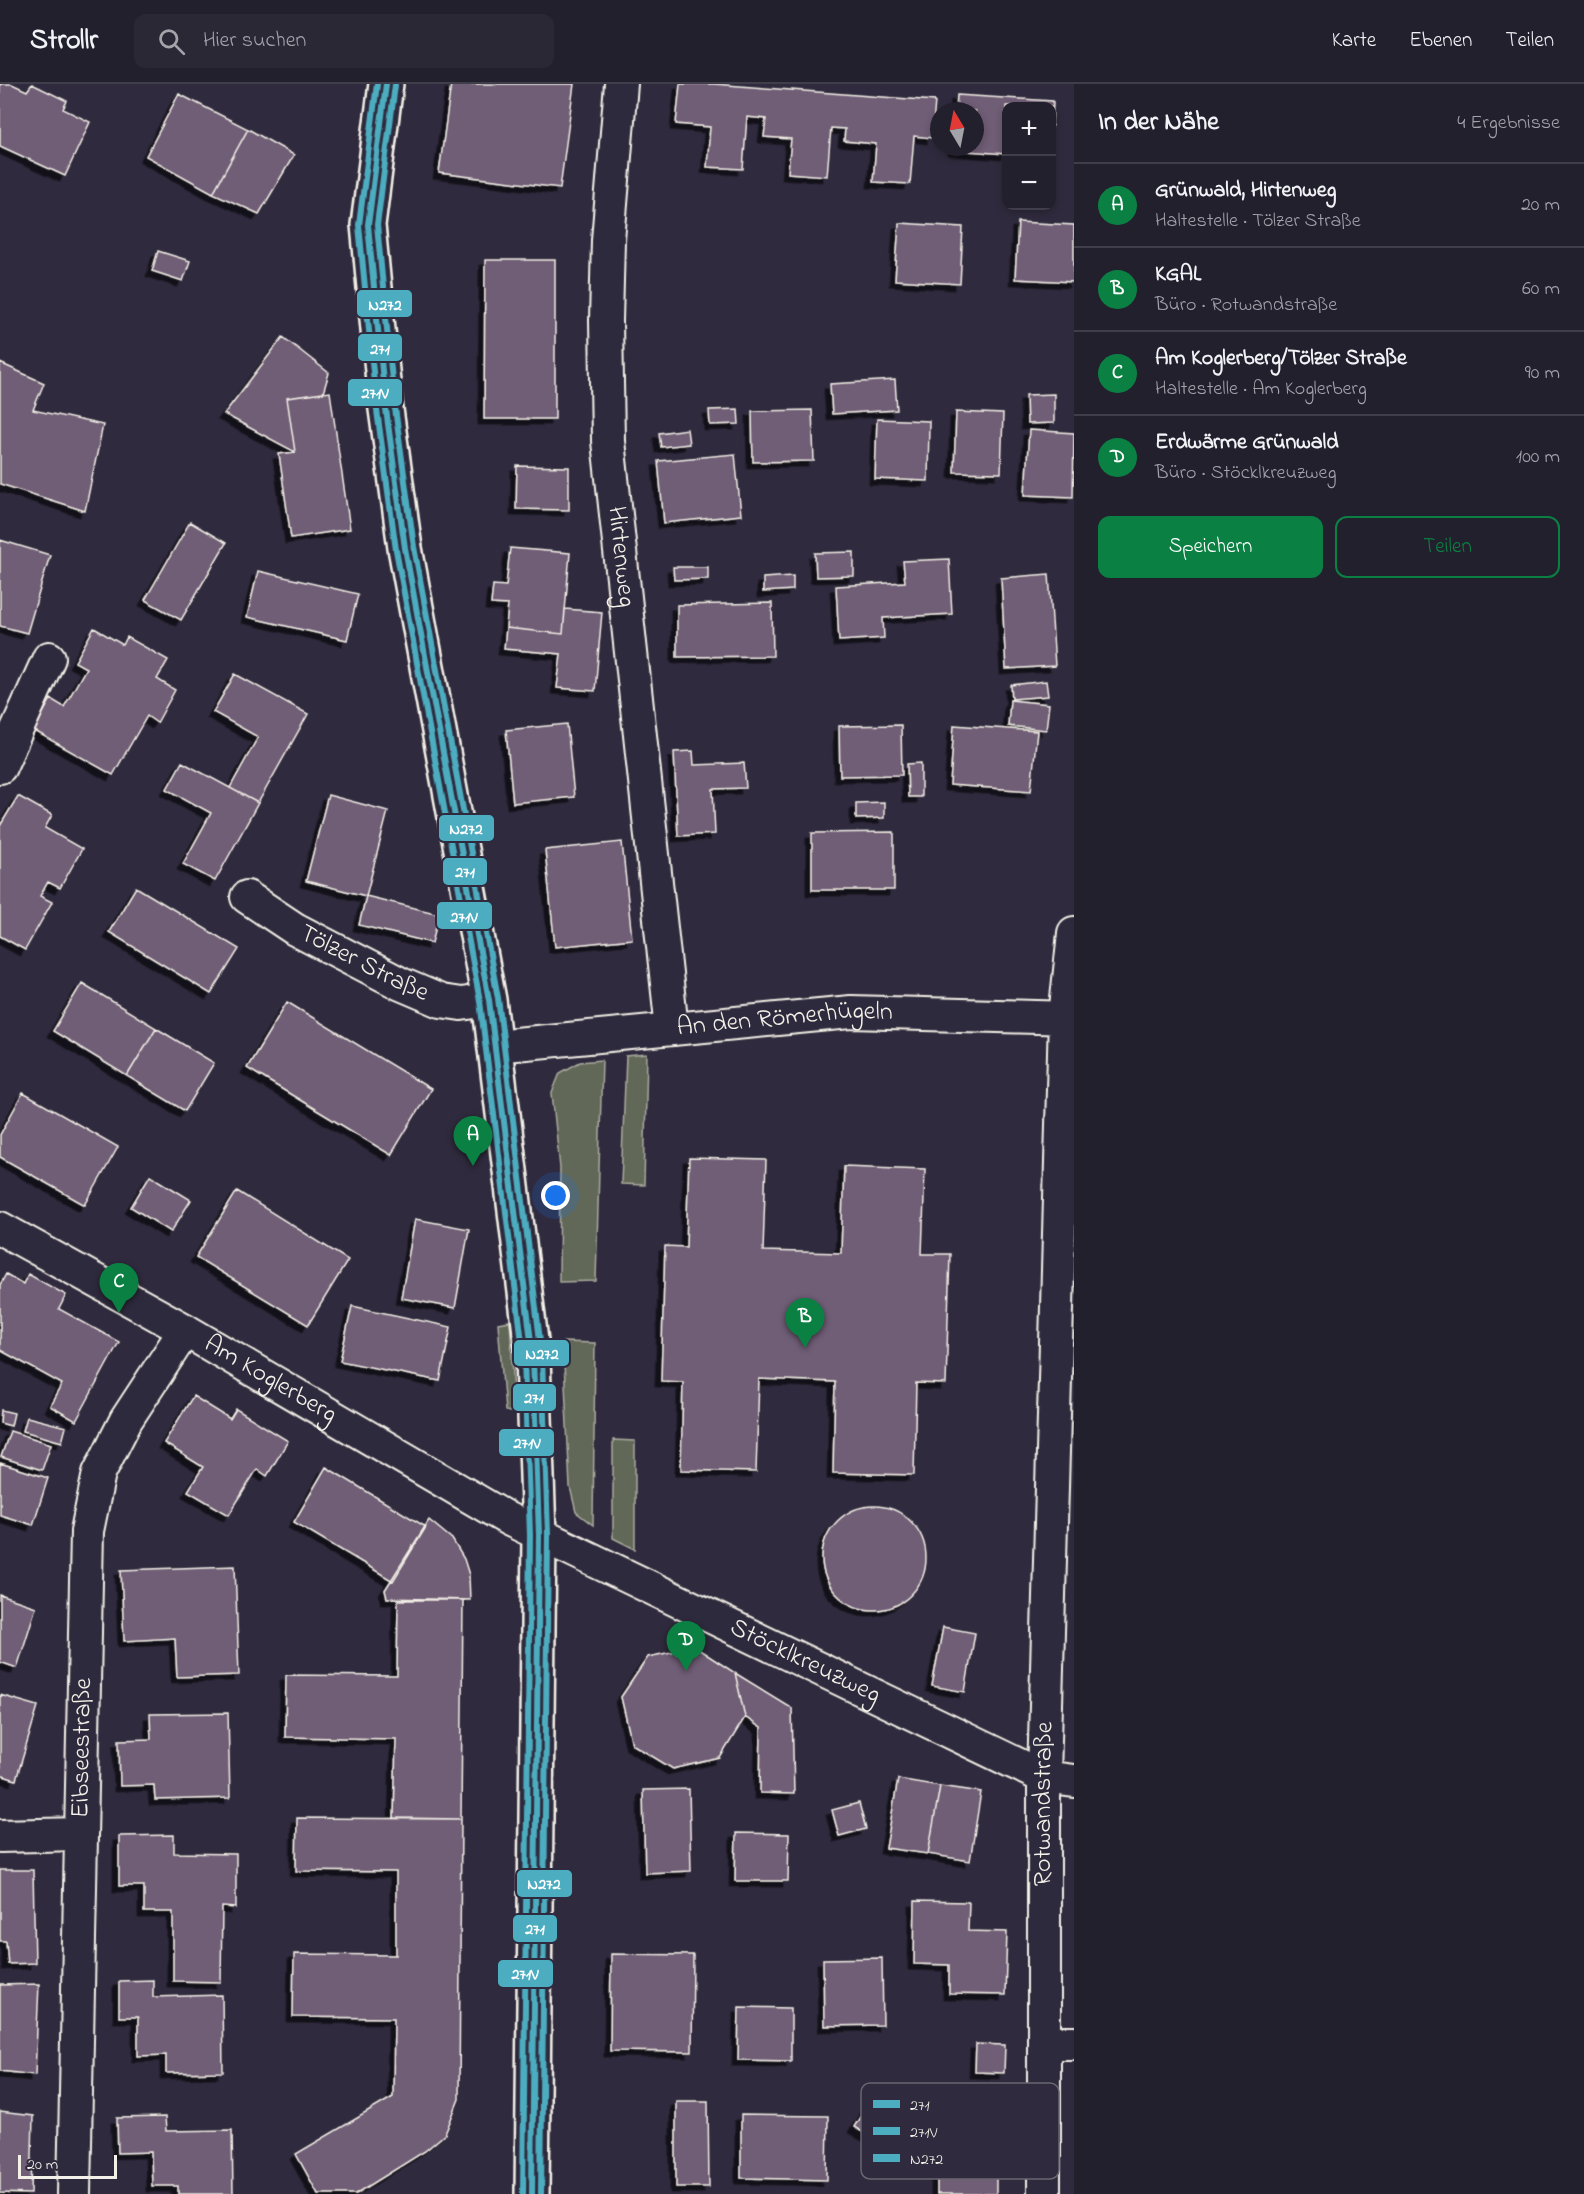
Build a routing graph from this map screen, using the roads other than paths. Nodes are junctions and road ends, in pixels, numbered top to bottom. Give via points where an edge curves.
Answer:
1 (386, 84) edge
2 (621, 84) edge
3 (50, 658) dead end
4 (0, 768) edge
5 (247, 897) dead end
6 (1074, 933) edge
7 (489, 1000) junction
8 (1070, 1018) edge
9 (672, 1029) junction
10 (495, 1046) junction
11 (0, 1228) edge
12 (185, 1330) junction
13 (539, 1535) junction
14 (1059, 1779) edge
15 (79, 1834) junction
16 (0, 1836) edge
17 (1059, 2043) edge
18 (1055, 2083) edge
19 (1045, 2179) edge
20 (74, 2194) edge
21 (532, 2194) edge
22 (1044, 2194) edge

1 - 7 main road via 368,225 385,402 405,548
2 - 9 street, Hirtenweg via 608,252 608,441
3 - 4 street
5 - 7 street, Tölzer Straße via 295,929 411,989 461,1004
6 - 8 street, Rotwandstraße
7 - 10 main road
8 - 9 street, An den Römerhügeln via 851,1012
8 - 14 street, Rotwandstraße
9 - 10 street, An den Römerhügeln
10 - 13 main road via 533,1357
11 - 12 street, Am Koglerberg
12 - 13 street, Am Koglerberg
12 - 15 street, Eibseestraße via 126,1420 99,1473 87,1531
13 - 14 street, Stöcklkreuzweg
13 - 21 main road
14 - 17 street, Rotwandstraße
15 - 16 street
15 - 20 street, Eibseestraße
17 - 18 street, Rotwandstraße
19 - 22 street, Rotwandstraße

